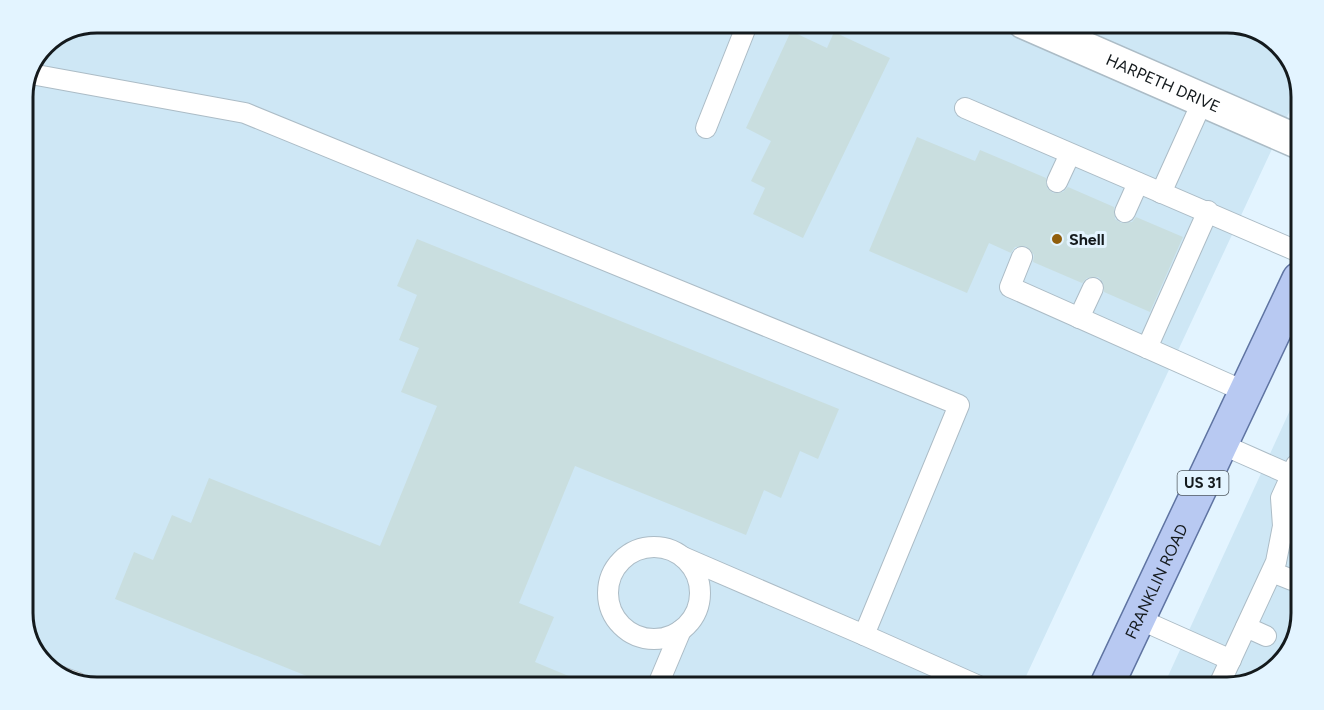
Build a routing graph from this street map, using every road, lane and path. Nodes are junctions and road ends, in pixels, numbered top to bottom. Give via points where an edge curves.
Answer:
1 (744, 33) edge
2 (1054, 33) edge
3 (37, 75) edge
4 (1203, 100) junction
5 (965, 108) dead end
6 (706, 128) dead end
7 (1291, 139) edge
8 (1070, 153) junction
9 (1057, 182) dead end
10 (1138, 183) junction
11 (1161, 193) junction
12 (1208, 211) junction
13 (1125, 212) dead end
14 (1291, 248) edge
15 (1022, 257) dead end
16 (1093, 288) dead end
17 (1291, 296) edge
18 (1079, 318) junction
19 (1148, 348) junction
20 (1246, 392) junction
21 (1221, 444) junction
22 (1291, 469) edge
23 (1291, 476) edge
24 (683, 557) junction
25 (1272, 572) junction
26 (1291, 580) edge
27 (1139, 619) junction
28 (1246, 627) junction
29 (681, 630) junction
30 (864, 635) junction
31 (1266, 636) dead end
32 (1231, 660) junction
33 (661, 677) edge
34 (958, 677) edge
35 (1111, 677) edge
36 (1223, 677) edge

1 - 6 lane
2 - 4 street, HARPETH DRIVE
3 - 30 lane via 245,113 959,405
4 - 7 street, HARPETH DRIVE
4 - 11 lane
5 - 8 lane
8 - 9 lane
8 - 10 lane
10 - 11 lane
10 - 13 lane
11 - 12 lane
12 - 14 lane
12 - 19 lane
15 - 18 lane via 1010,287
16 - 18 lane
17 - 20 main road, FRANKLIN ROAD / US 31
18 - 19 lane
19 - 20 lane
20 - 21 main road, FRANKLIN ROAD / US 31
21 - 22 lane
21 - 27 main road, FRANKLIN ROAD / US 31
23 - 25 lane via 1281,498 1283,526
24 - 29 lane via 697,574 700,595 694,616
24 - 29 lane via 662,547 634,551 616,567 608,596 619,622 637,634 659,638
24 - 30 lane
25 - 26 lane
25 - 28 lane
27 - 32 lane
27 - 35 main road, FRANKLIN ROAD / US 31
28 - 31 lane
28 - 32 lane
29 - 33 lane
30 - 34 lane
32 - 36 lane

